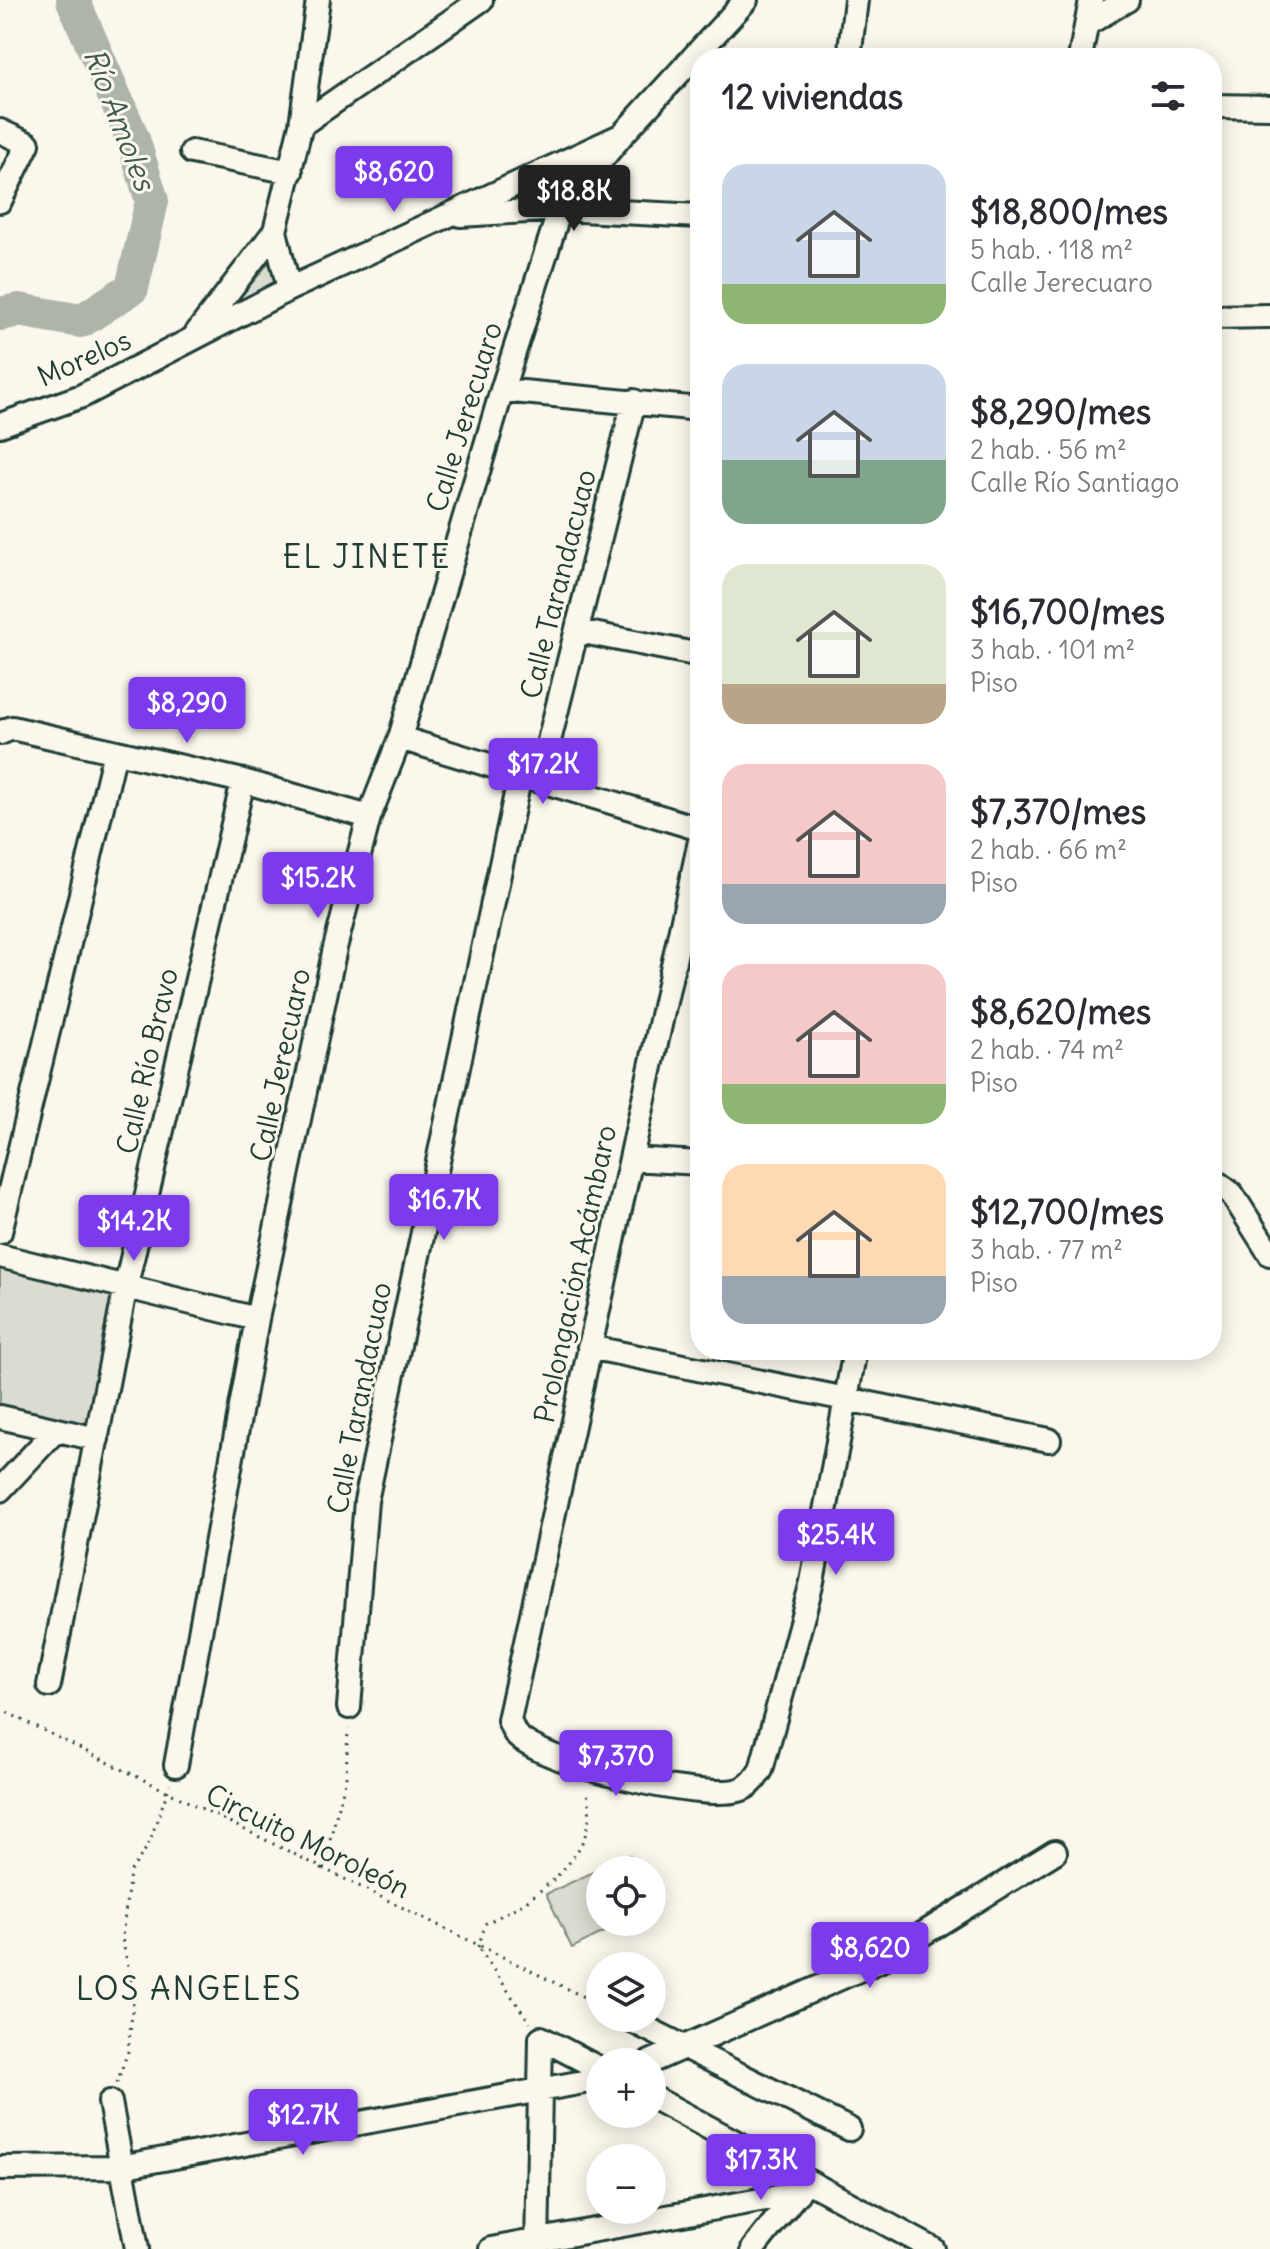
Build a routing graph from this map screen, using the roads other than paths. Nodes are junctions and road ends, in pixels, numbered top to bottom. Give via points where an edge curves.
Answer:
1 (318, 0) edge
2 (481, 0) edge
3 (746, 0) edge
4 (856, 0) edge
5 (1091, 0) edge
6 (1127, 0) edge
7 (1087, 24) junction
8 (702, 48) edge
9 (850, 48) edge
10 (1082, 48) edge
11 (690, 61) edge
12 (1222, 106) edge
13 (1270, 107) edge
14 (301, 125) junction
15 (0, 131) edge
16 (622, 135) junction
17 (192, 152) dead end
18 (291, 172) junction
19 (0, 201) edge
20 (560, 209) junction
21 (447, 215) junction
22 (690, 216) edge
23 (275, 231) junction
24 (289, 289) junction
25 (1270, 316) edge
26 (1222, 317) edge
27 (190, 341) junction
28 (502, 390) junction
29 (634, 401) junction
30 (690, 408) edge
31 (0, 425) edge
32 (578, 631) junction
33 (690, 653) edge
34 (2, 732) edge
35 (400, 738) junction
36 (115, 752) junction
37 (529, 778) junction
38 (243, 781) junction
39 (369, 817) junction
40 (690, 826) edge
41 (690, 887) edge
42 (631, 1159) junction
43 (690, 1162) edge
44 (1222, 1186) edge
45 (0, 1232) edge
46 (1270, 1254) edge
47 (0, 1256) edge
48 (126, 1285) junction
49 (257, 1319) junction
50 (589, 1347) junction
51 (853, 1360) edge
52 (846, 1400) junction
53 (0, 1417) edge
54 (56, 1430) junction
55 (97, 1439) junction
56 (1049, 1440) dead end
57 (0, 1490) edge
58 (49, 1685) dead end
59 (349, 1707) road end
60 (176, 1765) road end
61 (1055, 1852) dead end
62 (656, 2032) edge
63 (687, 2046) junction
64 (666, 2055) edge
65 (586, 2062) edge
66 (586, 2082) edge
67 (541, 2090) junction
68 (110, 2102) road end
69 (666, 2105) edge
70 (849, 2129) dead end
71 (120, 2167) junction
72 (0, 2168) edge
73 (802, 2188) junction
74 (537, 2245) edge
75 (137, 2249) edge
76 (491, 2249) edge
77 (753, 2249) edge
78 (933, 2249) edge

1 - 14 street
2 - 14 street
3 - 8 street, Calle Jerecuaro
4 - 9 street
5 - 7 street
6 - 7 street
7 - 10 street
11 - 16 street, Calle Jerecuaro
12 - 13 street
14 - 18 street
15 - 19 street via 28,144
16 - 20 street, Calle Jerecuaro
16 - 21 street, Morelos
17 - 18 street
18 - 23 street
20 - 21 street
20 - 22 street
20 - 28 street, Calle Jerecuaro
21 - 24 street, Morelos
23 - 24 street
23 - 27 street
24 - 27 street, Morelos
25 - 26 street
27 - 31 street, Morelos via 82,396
28 - 29 street
28 - 35 street, Calle Jerecuaro
29 - 30 street
29 - 32 street, Calle Tarandacuao
32 - 33 street
32 - 37 street, Calle Tarandacuao
34 - 36 street via 12,728
35 - 37 street
35 - 39 street, Calle Jerecuaro
36 - 38 street
36 - 45 street
37 - 40 street
37 - 59 street, Calle Tarandacuao via 366,1501
38 - 39 street
38 - 48 street, Calle Río Bravo
39 - 49 street, Calle Jerecuaro via 335,948
41 - 42 street, Prolongación Acámbaro
42 - 43 street
42 - 50 street, Prolongación Acámbaro
44 - 46 street
47 - 48 street
48 - 49 street
48 - 55 street, Calle Río Bravo
49 - 60 street, Calle Jerecuaro
50 - 52 street
50 - 52 street, Prolongación Acámbaro via 509,1720 517,1736 580,1768 688,1789 738,1790 753,1783 761,1770 812,1582
51 - 52 street
52 - 56 street
53 - 54 street
54 - 55 street
54 - 57 street
55 - 58 street, Calle Río Bravo
61 - 63 street via 879,1961
62 - 63 street
63 - 64 street
63 - 70 street
65 - 67 street via 541,2038
66 - 67 street
67 - 71 street
67 - 74 street
68 - 71 street
69 - 73 street
71 - 72 street
71 - 75 street
73 - 74 street
73 - 77 street
73 - 78 street
74 - 76 street

